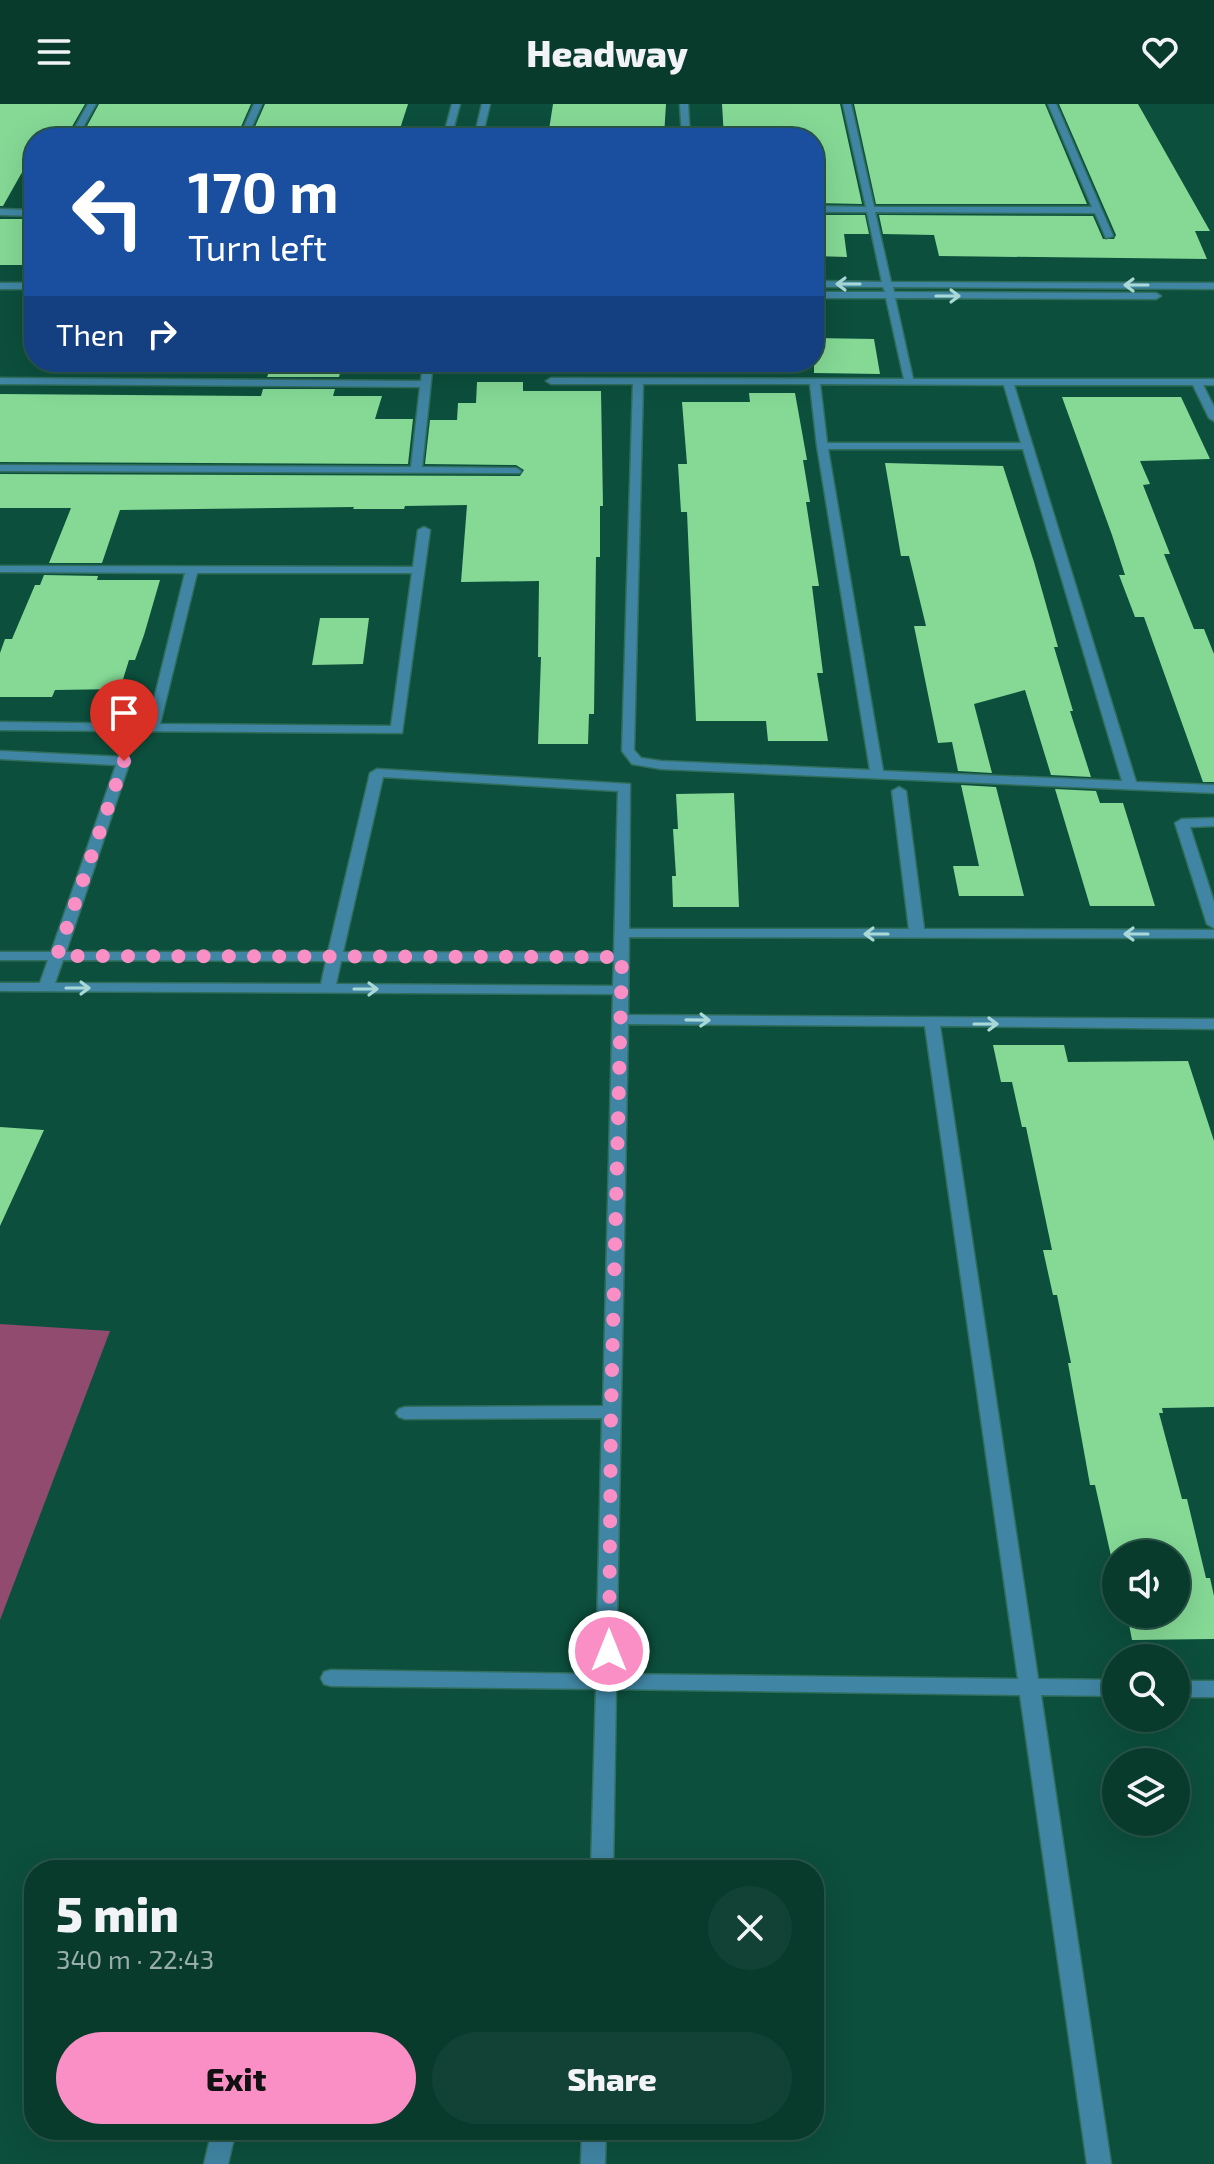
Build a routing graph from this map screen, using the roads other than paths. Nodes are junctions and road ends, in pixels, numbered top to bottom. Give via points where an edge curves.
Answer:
1 (92, 104) edge
2 (258, 104) edge
3 (456, 104) edge
4 (486, 104) edge
5 (684, 104) edge
6 (847, 104) edge
7 (1052, 104) edge
8 (79, 128) edge
9 (247, 128) edge
10 (450, 128) edge
11 (480, 128) edge
12 (685, 128) edge
13 (824, 209) edge
14 (869, 209) junction
15 (1098, 210) junction
16 (24, 211) edge
17 (0, 212) edge
18 (1109, 236) dead end
19 (0, 275) edge
20 (24, 275) edge
21 (824, 284) edge
22 (889, 284) junction
23 (0, 286) edge
24 (24, 286) edge
25 (1214, 286) edge
26 (824, 295) edge
27 (891, 295) junction
28 (1214, 297) edge
29 (427, 372) edge
30 (0, 381) edge
31 (551, 381) dead end
32 (638, 381) junction
33 (815, 381) junction
34 (909, 381) junction
35 (1008, 382) junction
36 (1197, 382) junction
37 (1214, 382) edge
38 (425, 384) junction
39 (1214, 418) edge
40 (822, 446) junction
41 (1028, 446) junction
42 (0, 468) edge
43 (416, 470) junction
44 (516, 471) dead end
45 (424, 530) dead end
46 (0, 569) edge
47 (192, 569) junction
48 (420, 570) junction
49 (0, 726) edge
50 (153, 728) junction
51 (0, 755) edge
52 (877, 774) junction
53 (1130, 785) junction
54 (1214, 789) edge
55 (899, 791) dead end
56 (1214, 822) edge
57 (1214, 924) edge
58 (622, 933) junction
59 (917, 934) junction
60 (1214, 934) edge
61 (0, 956) edge
62 (57, 956) junction
63 (334, 957) junction
64 (622, 957) junction
65 (0, 987) edge
66 (46, 988) junction
67 (327, 989) junction
68 (621, 990) junction
69 (620, 1019) junction
70 (932, 1024) junction
71 (1214, 1024) edge
72 (611, 1412) junction
73 (405, 1413) dead end
74 (331, 1678) dead end
75 (609, 1681) junction
76 (1029, 1688) junction
77 (1102, 1688) edge
78 (1190, 1689) edge
79 (1214, 1689) edge
80 (602, 1860) edge
81 (222, 2140) edge
82 (594, 2140) edge
83 (216, 2164) edge
84 (593, 2164) edge
85 (1099, 2164) edge

1 - 8 street
2 - 9 street
3 - 10 street
4 - 11 street
5 - 12 street
6 - 14 street
7 - 15 street
13 - 14 street
14 - 15 street
14 - 22 street
15 - 18 street
16 - 17 street
19 - 20 street
22 -> 21 street
25 -> 22 street
22 - 27 street
23 - 24 street
26 - 27 street
27 -> 28 street
27 - 34 street
29 - 38 street
30 - 38 street
31 - 32 street
32 - 33 street
32 - 52 street via 628,751 637,761 661,765
33 - 34 street
33 - 40 street
34 - 35 street
35 - 36 street
35 - 41 street
36 - 37 street
36 - 39 street
38 - 43 street
40 - 41 street
40 - 52 street
41 - 53 street
42 - 43 street
43 - 44 street
45 - 48 street
46 - 47 street
47 - 48 street
47 - 50 street
48 - 50 street via 397,730
49 - 50 street
51 - 62 street via 124,761
52 - 53 street
53 - 54 street
55 - 59 street
56 - 57 street via 1182,823
59 -> 58 street
58 - 63 street via 625,787 377,773
58 - 64 street
60 -> 59 street
61 - 62 street
62 - 63 street
62 - 66 street
63 - 64 street
63 - 67 street
64 - 68 street
65 - 66 street
66 -> 67 street
67 -> 68 street
68 - 69 street
69 -> 70 street
69 - 72 street
70 -> 71 street
70 - 76 street
72 - 73 street
72 - 75 street
74 - 75 street
75 - 76 street
75 - 80 street
76 - 77 street
76 - 85 street
78 - 79 street
81 - 83 street
82 - 84 street

